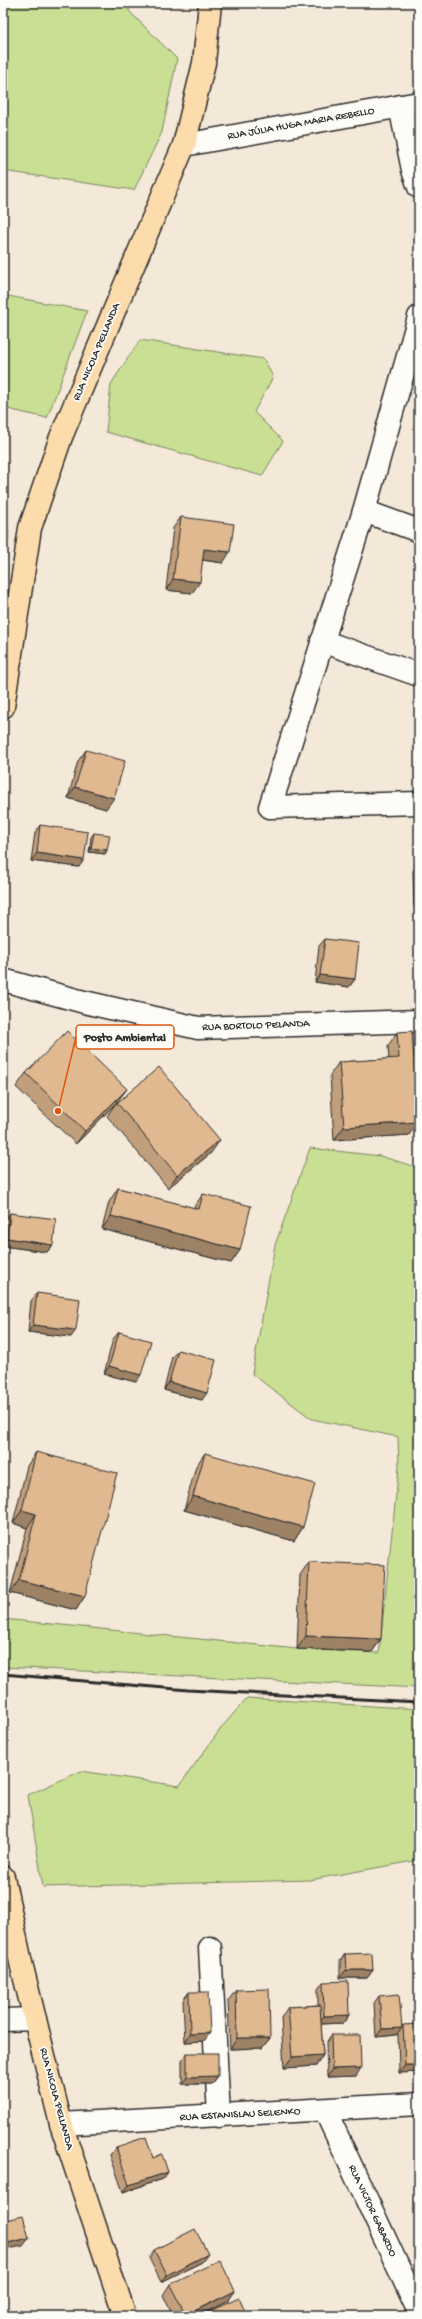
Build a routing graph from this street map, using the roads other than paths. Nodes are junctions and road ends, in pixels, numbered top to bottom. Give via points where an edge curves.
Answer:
1 (210, 3) edge
2 (409, 104) edge
3 (184, 145) junction
4 (419, 187) edge
5 (419, 317) edge
6 (364, 511) junction
7 (419, 531) edge
8 (322, 640) junction
9 (419, 675) edge
10 (3, 707) edge
11 (419, 803) edge
12 (3, 980) edge
13 (419, 1021) edge
14 (3, 1877) edge
15 (210, 1948) dead end
16 (35, 2019) junction
17 (3, 2020) edge
18 (419, 2104) edge
19 (325, 2110) junction
20 (219, 2116) junction
21 (61, 2124) junction
22 (419, 2312) edge
23 (125, 2316) edge

1 - 3 main road, RUA NICOLA PELLANDA via 204,62
2 - 3 street, RUA JÚLIA HUGA MARIA REBELLO
2 - 4 street via 413,170
3 - 10 main road, RUA NICOLA PELLANDA via 61,437 30,528
5 - 6 street
6 - 7 street
6 - 8 street
8 - 9 street
8 - 11 street via 270,807
12 - 13 street, RUA BORTOLO PELANDA via 84,1002 198,1028
14 - 16 main road, RUA NICOLA PELLANDA
15 - 20 street
16 - 17 street
16 - 21 main road, RUA NICOLA PELLANDA
18 - 19 street, RUA ESTANISLAU SELENKO
19 - 20 street, RUA ESTANISLAU SELENKO
19 - 22 street, RUA VICTOR GABARDO
20 - 21 street, RUA ESTANISLAU SELENKO
21 - 23 main road, RUA NICOLA PELLANDA

